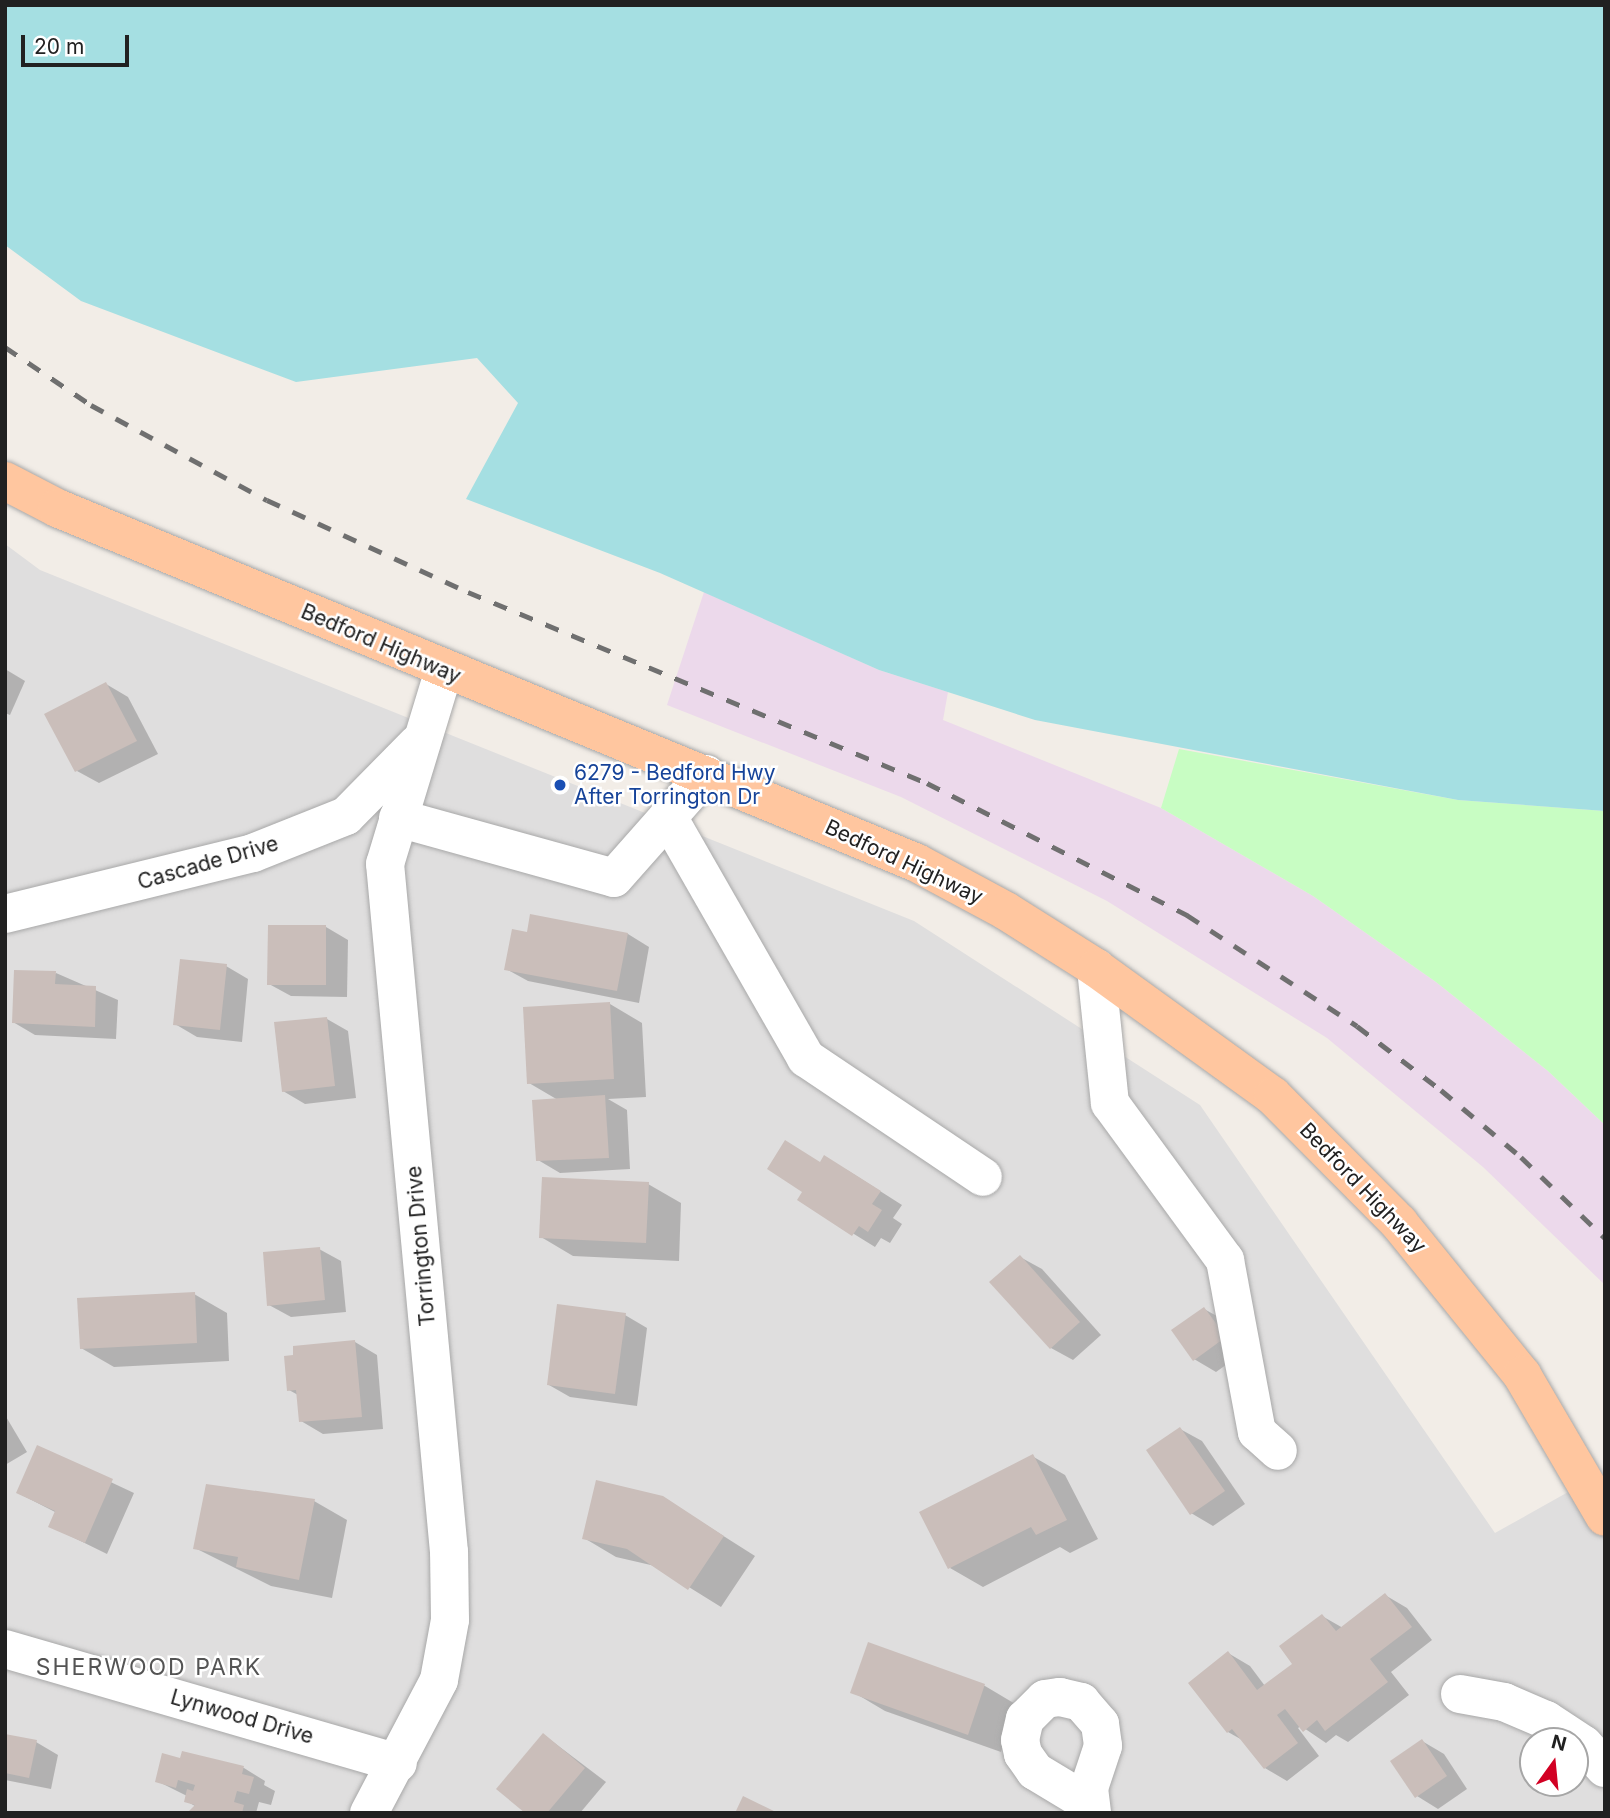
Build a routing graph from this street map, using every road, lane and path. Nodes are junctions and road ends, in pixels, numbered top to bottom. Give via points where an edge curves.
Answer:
1 (5, 481) edge
2 (444, 670) junction
3 (420, 740) junction
4 (706, 774) junction
5 (668, 817) junction
6 (398, 818) junction
7 (5, 914) edge
8 (1096, 968) junction
9 (983, 1177) dead end
10 (1278, 1451) dead end
11 (1605, 1517) edge
12 (5, 1649) edge
13 (1460, 1694) dead end
14 (398, 1763) junction
15 (1605, 1768) edge
16 (369, 1813) edge

1 - 2 main road, Bedford Highway via 57,508
2 - 3 street, Torrington Drive
2 - 4 main road, Bedford Highway
3 - 6 street, Torrington Drive
3 - 7 street, Cascade Drive via 346,816 253,853
4 - 5 street
4 - 8 main road, Bedford Highway via 917,863 1006,911
5 - 6 street via 614,878
5 - 9 street via 806,1058
6 - 14 street, Torrington Drive via 385,864 449,1552 450,1620 439,1680
8 - 10 street via 1110,1102 1225,1259 1257,1432
8 - 11 main road, Bedford Highway via 1199,1038 1273,1096 1399,1223 1522,1375
12 - 14 street, Lynwood Drive
13 - 15 street via 1504,1702 1546,1720 1584,1745
14 - 16 street, Torrington Drive

